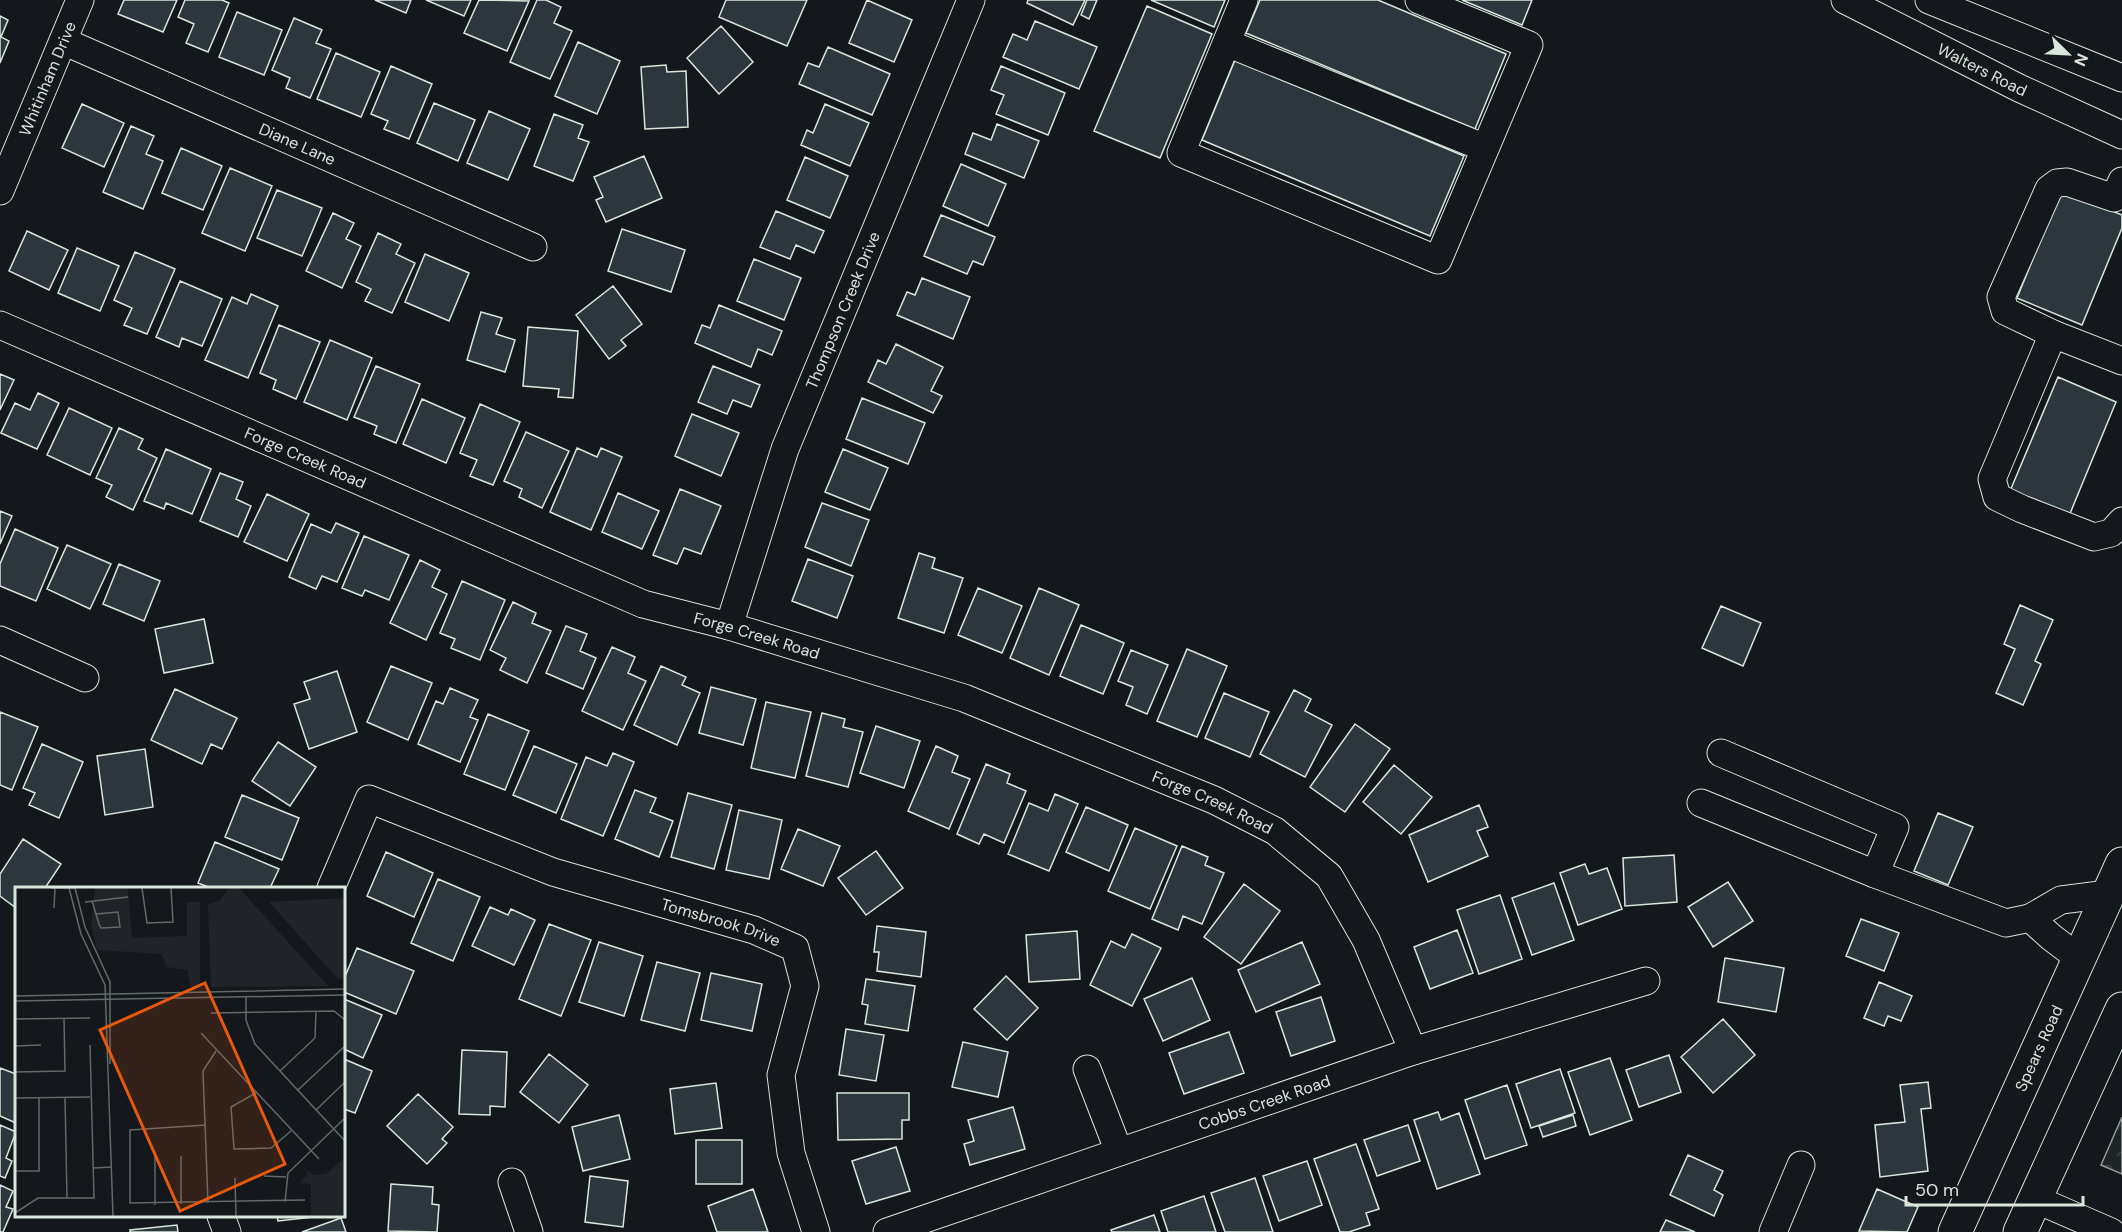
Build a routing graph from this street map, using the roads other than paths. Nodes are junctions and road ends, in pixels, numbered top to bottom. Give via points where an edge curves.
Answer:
1 (80, 0) edge
2 (971, 0) edge
3 (1244, 0) edge
4 (1419, 0) edge
5 (1845, 0) edge
6 (1929, 0) edge
7 (63, 41) junction
8 (1227, 43) junction
9 (2122, 78) edge
10 (2122, 135) edge
11 (1485, 148) junction
12 (0, 191) edge
13 (2120, 194) edge
14 (533, 247) dead end
15 (0, 325) edge
16 (2053, 334) junction
17 (2122, 361) edge
18 (2122, 521) edge
19 (729, 626) junction
20 (0, 640) edge
21 (85, 678) dead end
22 (1721, 753) dead end
23 (1701, 803) dead end
24 (2122, 864) edge
25 (1875, 874) junction
26 (331, 887) edge
27 (2108, 894) junction
28 (2030, 918) junction
29 (2080, 959) junction
30 (1646, 981) dead end
31 (2122, 1010) edge
32 (1413, 1051) junction
33 (1088, 1069) dead end
34 (1119, 1152) junction
35 (1801, 1165) dead end
36 (512, 1182) dead end
37 (2035, 1198) junction
38 (222, 1217) edge
39 (227, 1232) edge
40 (529, 1232) edge
41 (816, 1232) edge
42 (887, 1232) edge
43 (1773, 1232) edge
44 (1955, 1232) edge
45 (2020, 1232) edge
46 (2111, 1232) edge

1 - 7 street, Whitinham Drive
2 - 19 street, Thompson Creek Drive via 785,449
3 - 8 street
4 - 11 street via 1529,45
5 - 10 street, Walters Road
6 - 9 street
7 - 12 street, Whitinham Drive
7 - 14 street, Diane Lane
8 - 11 street
8 - 11 street via 1181,153 1438,260
13 - 16 street via 2067,182 2049,189 2001,297 2005,311
15 - 19 street, Forge Creek Road via 643,604
16 - 17 street
16 - 18 street via 1992,479 1998,496 2094,537 2111,533
19 - 32 street, Forge Creek Road via 964,698 1214,800 1275,831 1329,876 1366,940
20 - 21 street
22 - 25 street via 1895,827
23 - 25 street
24 - 27 main road, Spears Road
25 - 28 street via 2006,923
26 - 41 street, Tomsbrook Drive via 369,799 553,872 754,930 795,948 805,986 781,1075 791,1153
27 - 28 street via 2061,900
27 - 29 main road, Spears Road
28 - 29 street
29 - 44 main road, Spears Road
30 - 32 street, Cobbs Creek Road
31 - 37 main road
32 - 34 street, Cobbs Creek Road
33 - 34 street
34 - 42 street, Cobbs Creek Road
35 - 43 street
36 - 40 street
37 - 45 main road
37 - 46 street
38 - 39 street

